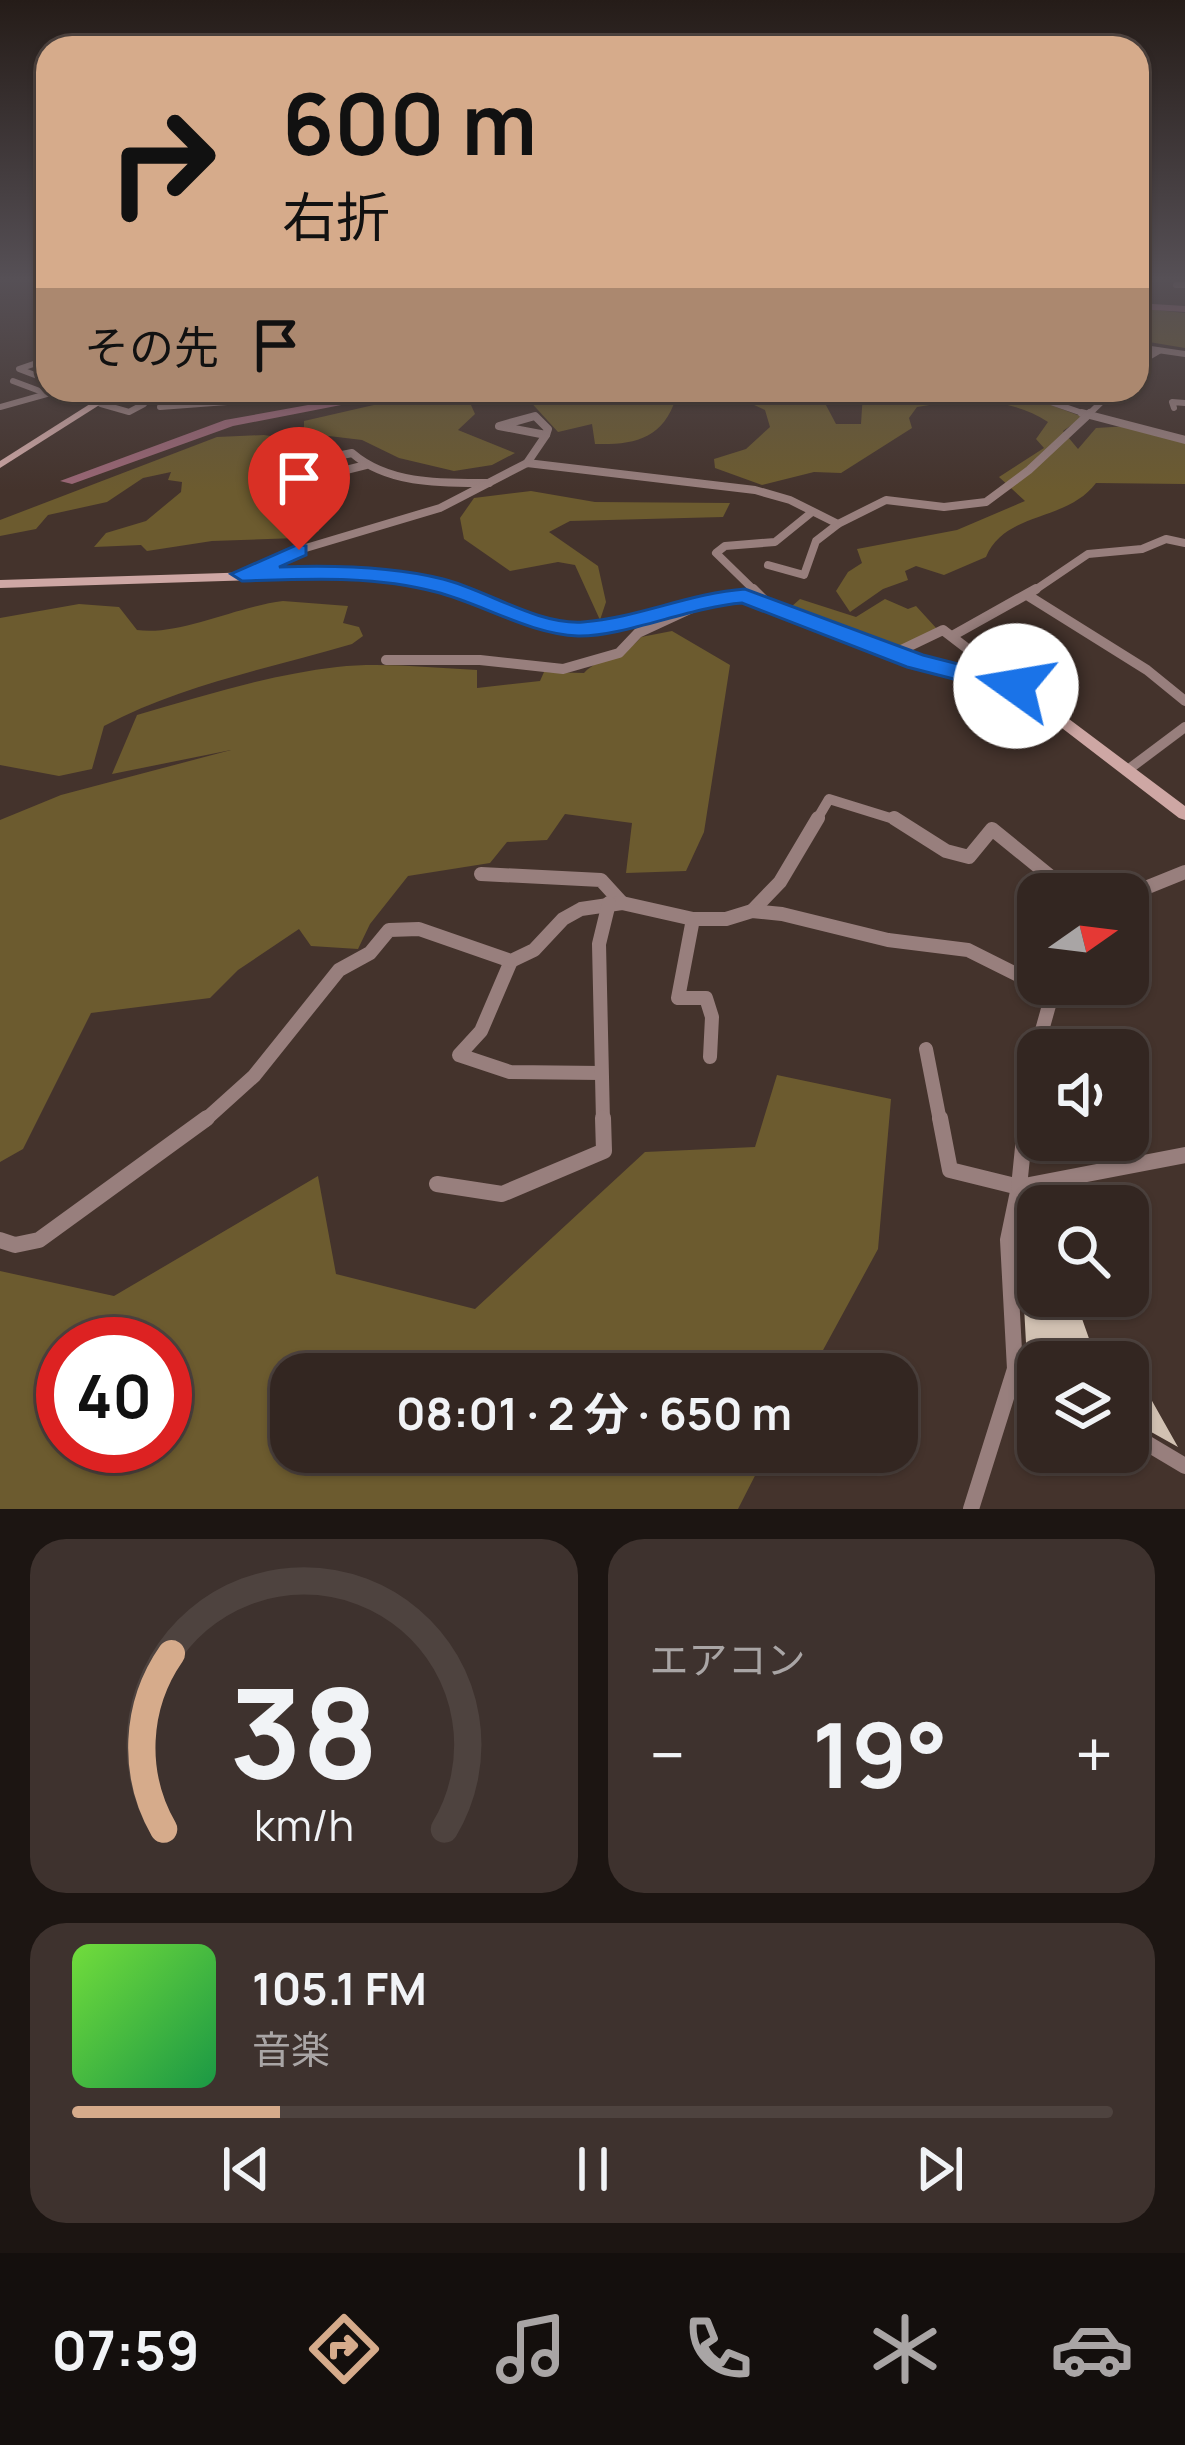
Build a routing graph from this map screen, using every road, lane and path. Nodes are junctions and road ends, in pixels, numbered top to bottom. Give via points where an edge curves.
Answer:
1 (1154, 349) edge
2 (1162, 351) junction
3 (1185, 354) edge
4 (1149, 358) edge
5 (36, 363) edge
6 (36, 375) edge
7 (13, 381) dead end
8 (36, 390) edge
9 (36, 397) edge
10 (103, 402) edge
11 (226, 402) edge
12 (1052, 402) edge
13 (1106, 402) edge
14 (100, 404) junction
15 (144, 404) dead end
16 (1185, 404) edge
17 (160, 406) dead end
18 (0, 407) edge
19 (1174, 408) dead end
20 (1096, 417) junction
21 (1185, 431) edge
22 (546, 435) junction
23 (1185, 440) edge
24 (527, 463) junction
25 (0, 464) edge
26 (297, 464) junction
27 (366, 465) junction
28 (284, 476) dead end
29 (491, 483) junction
30 (812, 512) junction
31 (838, 524) junction
32 (1185, 543) edge
33 (768, 565) dead end
34 (242, 574) junction
35 (0, 584) edge
36 (1028, 595) junction
37 (714, 598) junction
38 (765, 601) junction
39 (952, 636) junction
40 (896, 652) junction
41 (386, 659) dead end
42 (1016, 686) junction
43 (1185, 701) edge
44 (1185, 727) edge
45 (1129, 769) junction
46 (1185, 814) edge
47 (1185, 872) edge
48 (1046, 873) edge
49 (481, 874) dead end
50 (1149, 887) edge
51 (615, 903) junction
52 (752, 911) junction
53 (693, 919) junction
54 (511, 961) junction
55 (1017, 972) edge
56 (1048, 1005) edge
57 (926, 1049) dead end
58 (710, 1057) dead end
59 (601, 1073) junction
60 (1185, 1155) edge
61 (437, 1184) dead end
62 (1019, 1185) edge
63 (1029, 1185) edge
64 (1017, 1187) edge
65 (1017, 1197) edge
66 (0, 1240) edge
67 (1015, 1369) joint
68 (1149, 1445) edge
69 (1185, 1466) edge
70 (971, 1509) edge

1 - 2 street
2 - 3 street
2 - 4 street
5 - 6 street via 20,369
7 - 8 street
9 - 18 street
10 - 14 street
11 - 17 street
12 - 20 street
13 - 20 street
14 - 15 street via 129,412
14 - 25 street
16 - 19 street via 1172,402
20 - 21 street
20 - 23 street
20 - 31 street via 986,502 886,500
22 - 22 street via 522,430 499,426 535,416
22 - 24 street
24 - 29 street
24 - 30 street via 755,490
26 - 27 street via 322,476
26 - 27 street via 352,453
26 - 28 street
27 - 29 street via 428,483
29 - 34 street
30 - 31 street
30 - 38 street via 775,542 716,553
31 - 33 street via 816,541 804,575
32 - 36 street via 1166,538 1088,554
34 - 35 street
34 - 37 street via 328,572 437,584 582,629
36 - 39 street
36 - 43 street
37 - 38 street
37 - 41 street via 638,633 619,652 563,670
38 - 40 street
39 - 40 street via 943,629
39 - 42 street
40 - 42 street
42 - 45 street
44 - 45 street
45 - 46 street
47 - 50 street
48 - 52 street via 992,829 969,857 896,819 829,799 780,882
49 - 51 street via 602,880
51 - 53 street
51 - 54 street via 563,919
51 - 59 street via 599,944
52 - 53 street
52 - 55 street via 968,950
53 - 58 street via 678,998 706,998
54 - 59 street via 482,1036 459,1055 510,1074
54 - 66 street via 419,928 389,930 370,953 339,970 254,1076 182,1140 39,1240
56 - 62 street via 1032,1066
57 - 64 street via 950,1170
59 - 61 street via 604,1151 502,1194
60 - 63 street
65 - 67 street via 1008,1240
67 - 70 street
68 - 69 street

